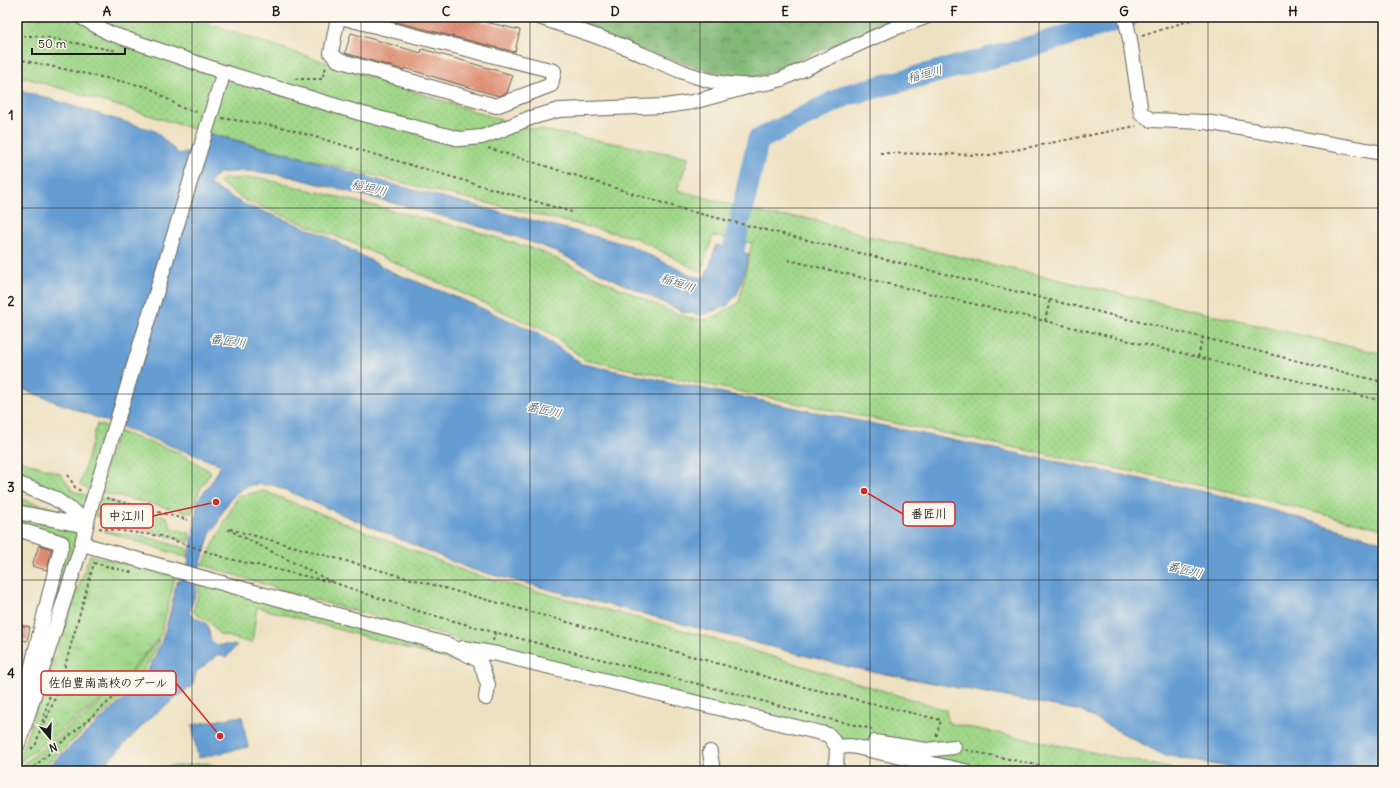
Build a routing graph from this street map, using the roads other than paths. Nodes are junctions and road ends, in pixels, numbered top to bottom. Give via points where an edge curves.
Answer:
1 (81, 17) edge
2 (339, 17) edge
3 (539, 17) edge
4 (926, 17) edge
5 (1125, 17) edge
6 (222, 75) junction
7 (751, 86) junction
8 (1383, 153) edge
9 (17, 483) edge
10 (17, 512) edge
11 (88, 519) junction
12 (17, 528) edge
13 (82, 544) junction
14 (449, 645) junction
15 (486, 698) dead end
16 (21, 723) edge
17 (829, 735) junction
18 (17, 746) edge
19 (837, 747) junction
20 (954, 747) road end
21 (710, 752) dead end
22 (834, 770) edge
23 (713, 771) edge
24 (965, 771) edge

1 - 6 street via 109,33
2 - 2 street via 331,53 338,60 496,106 551,85 554,71
3 - 7 street via 714,83
4 - 7 street via 892,29 771,84
5 - 8 street via 1141,113 1151,120 1206,122
6 - 7 street via 460,139 482,137 530,118 559,110 665,106 693,102
6 - 11 street, bridge
9 - 11 street via 54,498
10 - 11 street
11 - 13 street
12 - 16 street via 62,543 23,702
13 - 14 street
13 - 16 street
14 - 15 street via 480,661 488,685
14 - 17 street via 505,656
16 - 18 street
17 - 19 street
17 - 20 street via 926,750
19 - 22 street
19 - 24 street via 851,746
21 - 23 street

